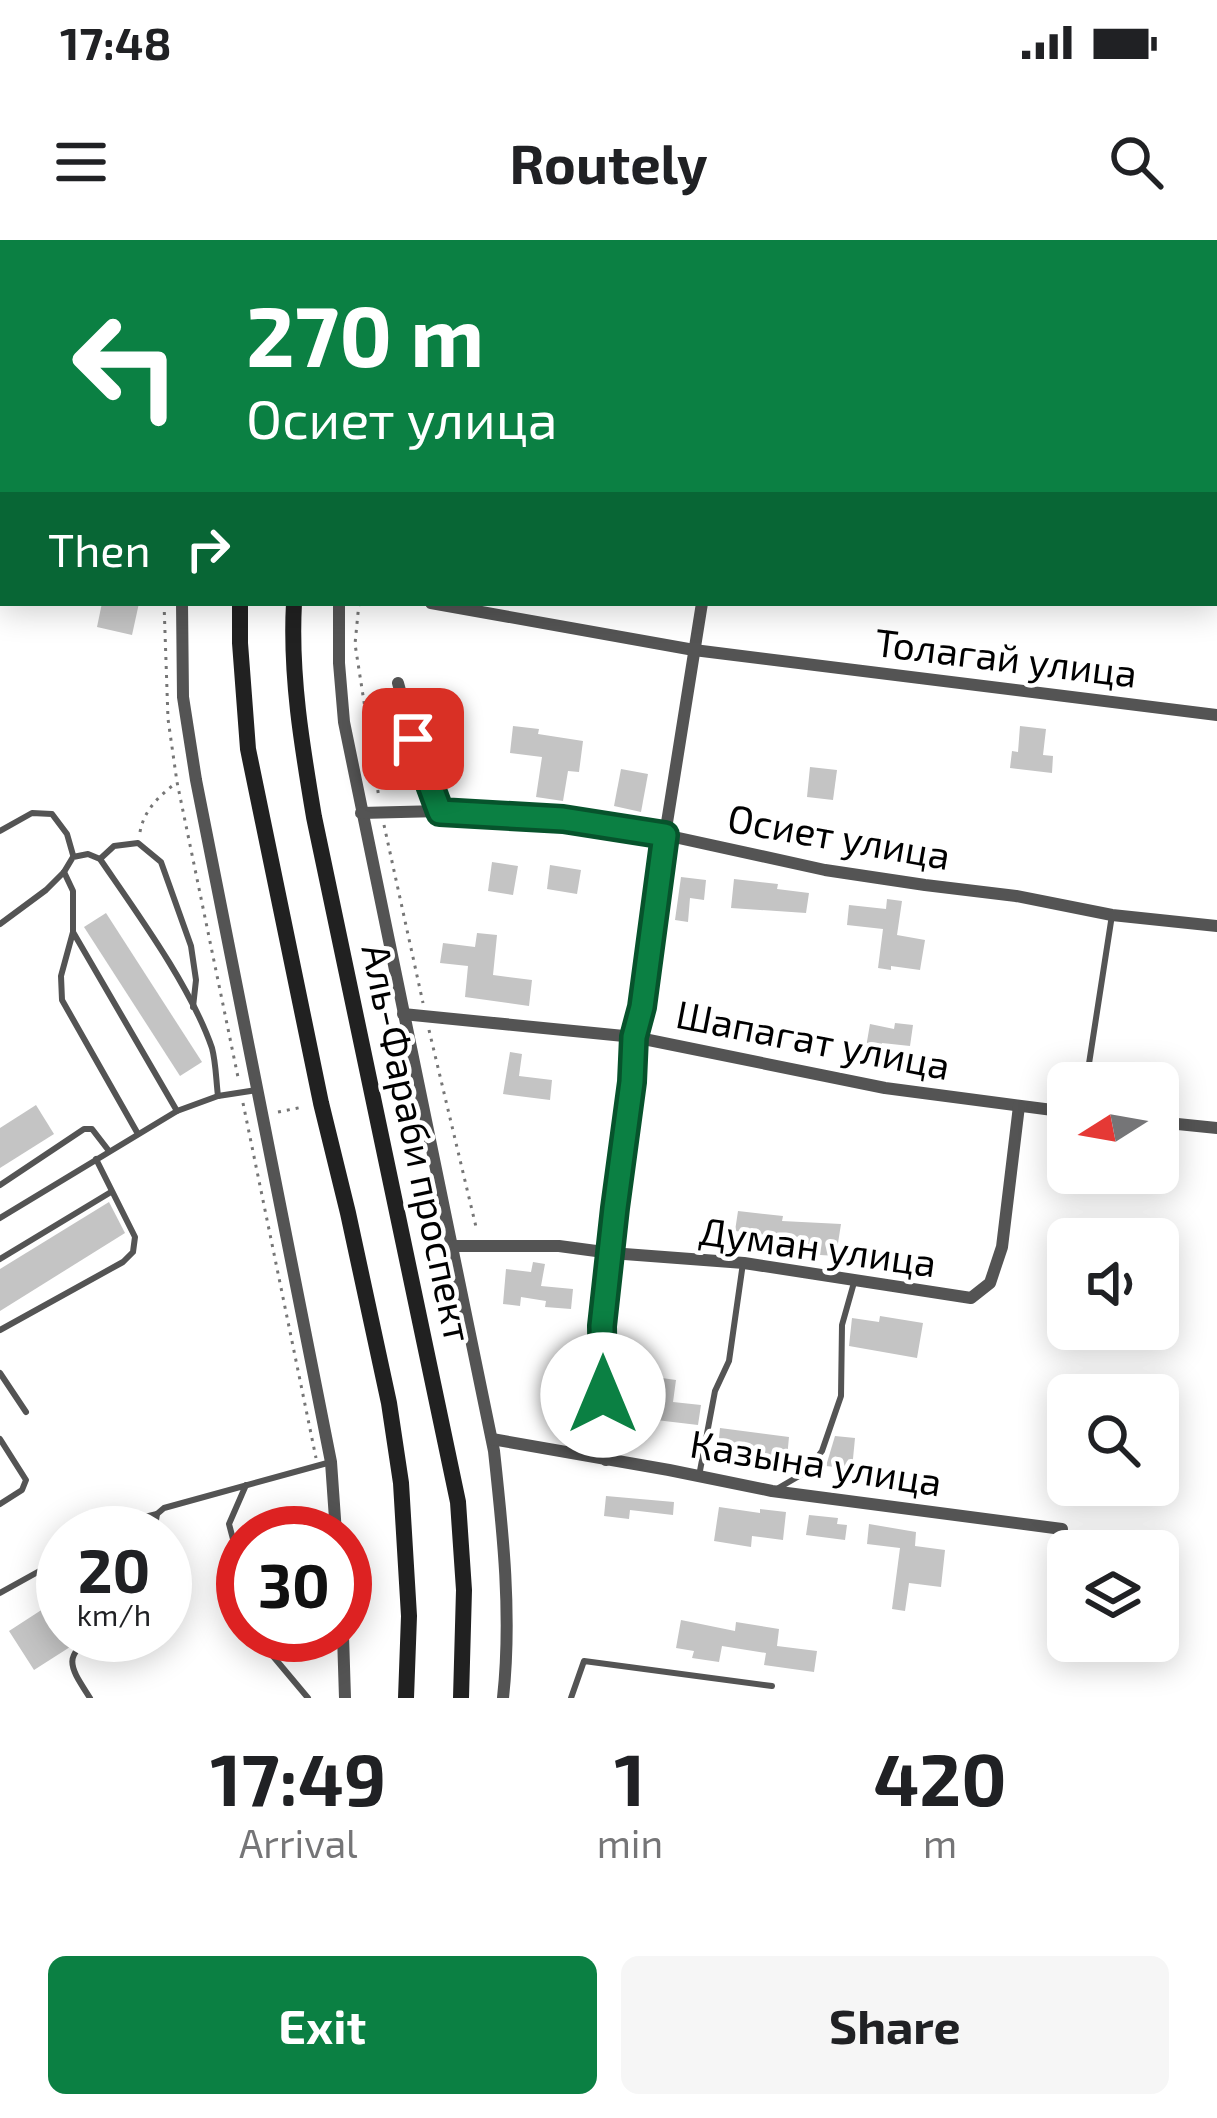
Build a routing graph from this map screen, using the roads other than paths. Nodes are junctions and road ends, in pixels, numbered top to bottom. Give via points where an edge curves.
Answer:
1 (182, 606) edge
2 (240, 606) edge
3 (294, 606) edge
4 (340, 606) edge
5 (448, 606) edge
6 (701, 606) edge
7 (694, 650) junction
8 (398, 683) dead end
9 (1217, 715) edge
10 (440, 812) junction
11 (361, 813) junction
12 (0, 831) edge
13 (665, 835) junction
14 (73, 857) junction
15 (100, 859) junction
16 (64, 872) junction
17 (1112, 915) junction
18 (0, 924) edge
19 (1217, 926) edge
20 (74, 932) junction
21 (193, 1008) junction
22 (403, 1014) junction
23 (634, 1037) junction
24 (1089, 1062) edge
25 (257, 1090) junction
26 (218, 1096) junction
27 (1019, 1106) junction
28 (1047, 1109) edge
29 (177, 1111) junction
30 (1179, 1124) edge
31 (1217, 1128) edge
32 (138, 1134) junction
33 (109, 1151) junction
34 (96, 1159) junction
35 (0, 1185) edge
36 (111, 1192) junction
37 (0, 1218) edge
38 (454, 1246) junction
39 (611, 1253) junction
40 (0, 1259) edge
41 (743, 1263) junction
42 (856, 1279) junction
43 (0, 1330) edge
44 (0, 1373) edge
45 (26, 1412) dead end
46 (0, 1439) edge
47 (492, 1439) junction
48 (606, 1460) junction
49 (324, 1464) junction
50 (699, 1476) junction
51 (246, 1485) junction
52 (772, 1491) junction
53 (0, 1504) edge
54 (171, 1506) edge
55 (237, 1506) edge
56 (331, 1506) edge
57 (1062, 1529) dead end
58 (36, 1573) edge
59 (0, 1593) edge
60 (71, 1662) edge
61 (278, 1662) edge
62 (344, 1662) edge
63 (772, 1686) dead end
64 (90, 1698) edge
65 (308, 1698) edge
66 (346, 1698) edge
67 (406, 1698) edge
68 (461, 1698) edge
69 (503, 1698) edge
70 (571, 1698) edge

1 - 25 street via 193,759
2 - 67 street, Аль-Фараби проспект via 248,748 400,1483 410,1616
3 - 68 street, Аль-Фараби проспект via 300,734 314,817 458,1502
4 - 11 street via 344,722
5 - 7 street, Толагай улица
6 - 7 street
7 - 9 street, Толагай улица
7 - 13 street
8 - 10 street
10 - 11 street, Осиет улица
10 - 13 street, Осиет улица
11 - 22 street
12 - 14 lane via 32,813 52,814
13 - 17 street, Осиет улица via 825,870
13 - 23 street
14 - 15 lane
14 - 16 lane
15 - 21 lane
15 - 21 lane via 114,846 138,842 161,862 191,946
16 - 18 lane
16 - 20 lane
17 - 19 street, Осиет улица
17 - 24 lane
20 - 29 lane
20 - 32 lane via 62,1000
21 - 26 lane via 213,1051
22 - 23 street, Шапагат улица
22 - 38 street
23 - 27 street, Шапагат улица
23 - 39 street
25 - 26 lane
25 - 49 street
26 - 29 lane
27 - 28 street, Шапагат улица
27 - 42 street, Думан улица via 1002,1247 990,1283 971,1298
29 - 32 lane
30 - 31 street
32 - 33 lane
33 - 34 lane
33 - 35 lane via 84,1129
34 - 36 lane
34 - 37 lane
36 - 40 lane
36 - 43 lane via 135,1237 134,1252
38 - 39 street, Думан улица
38 - 47 street
39 - 41 street, Думан улица
39 - 48 street via 602,1326
41 - 42 street, Думан улица
41 - 50 lane
42 - 52 lane via 842,1324 841,1396 822,1451 806,1472
44 - 45 lane
46 - 53 lane via 26,1480
47 - 48 street, Казына улица
47 - 69 street via 505,1548
48 - 50 street, Казына улица
49 - 51 lane
49 - 56 street
50 - 52 street, Казына улица
51 - 54 lane
51 - 55 lane
52 - 57 street, Казына улица
58 - 59 lane
60 - 64 lane
61 - 65 lane
62 - 66 street
63 - 70 lane via 584,1661

